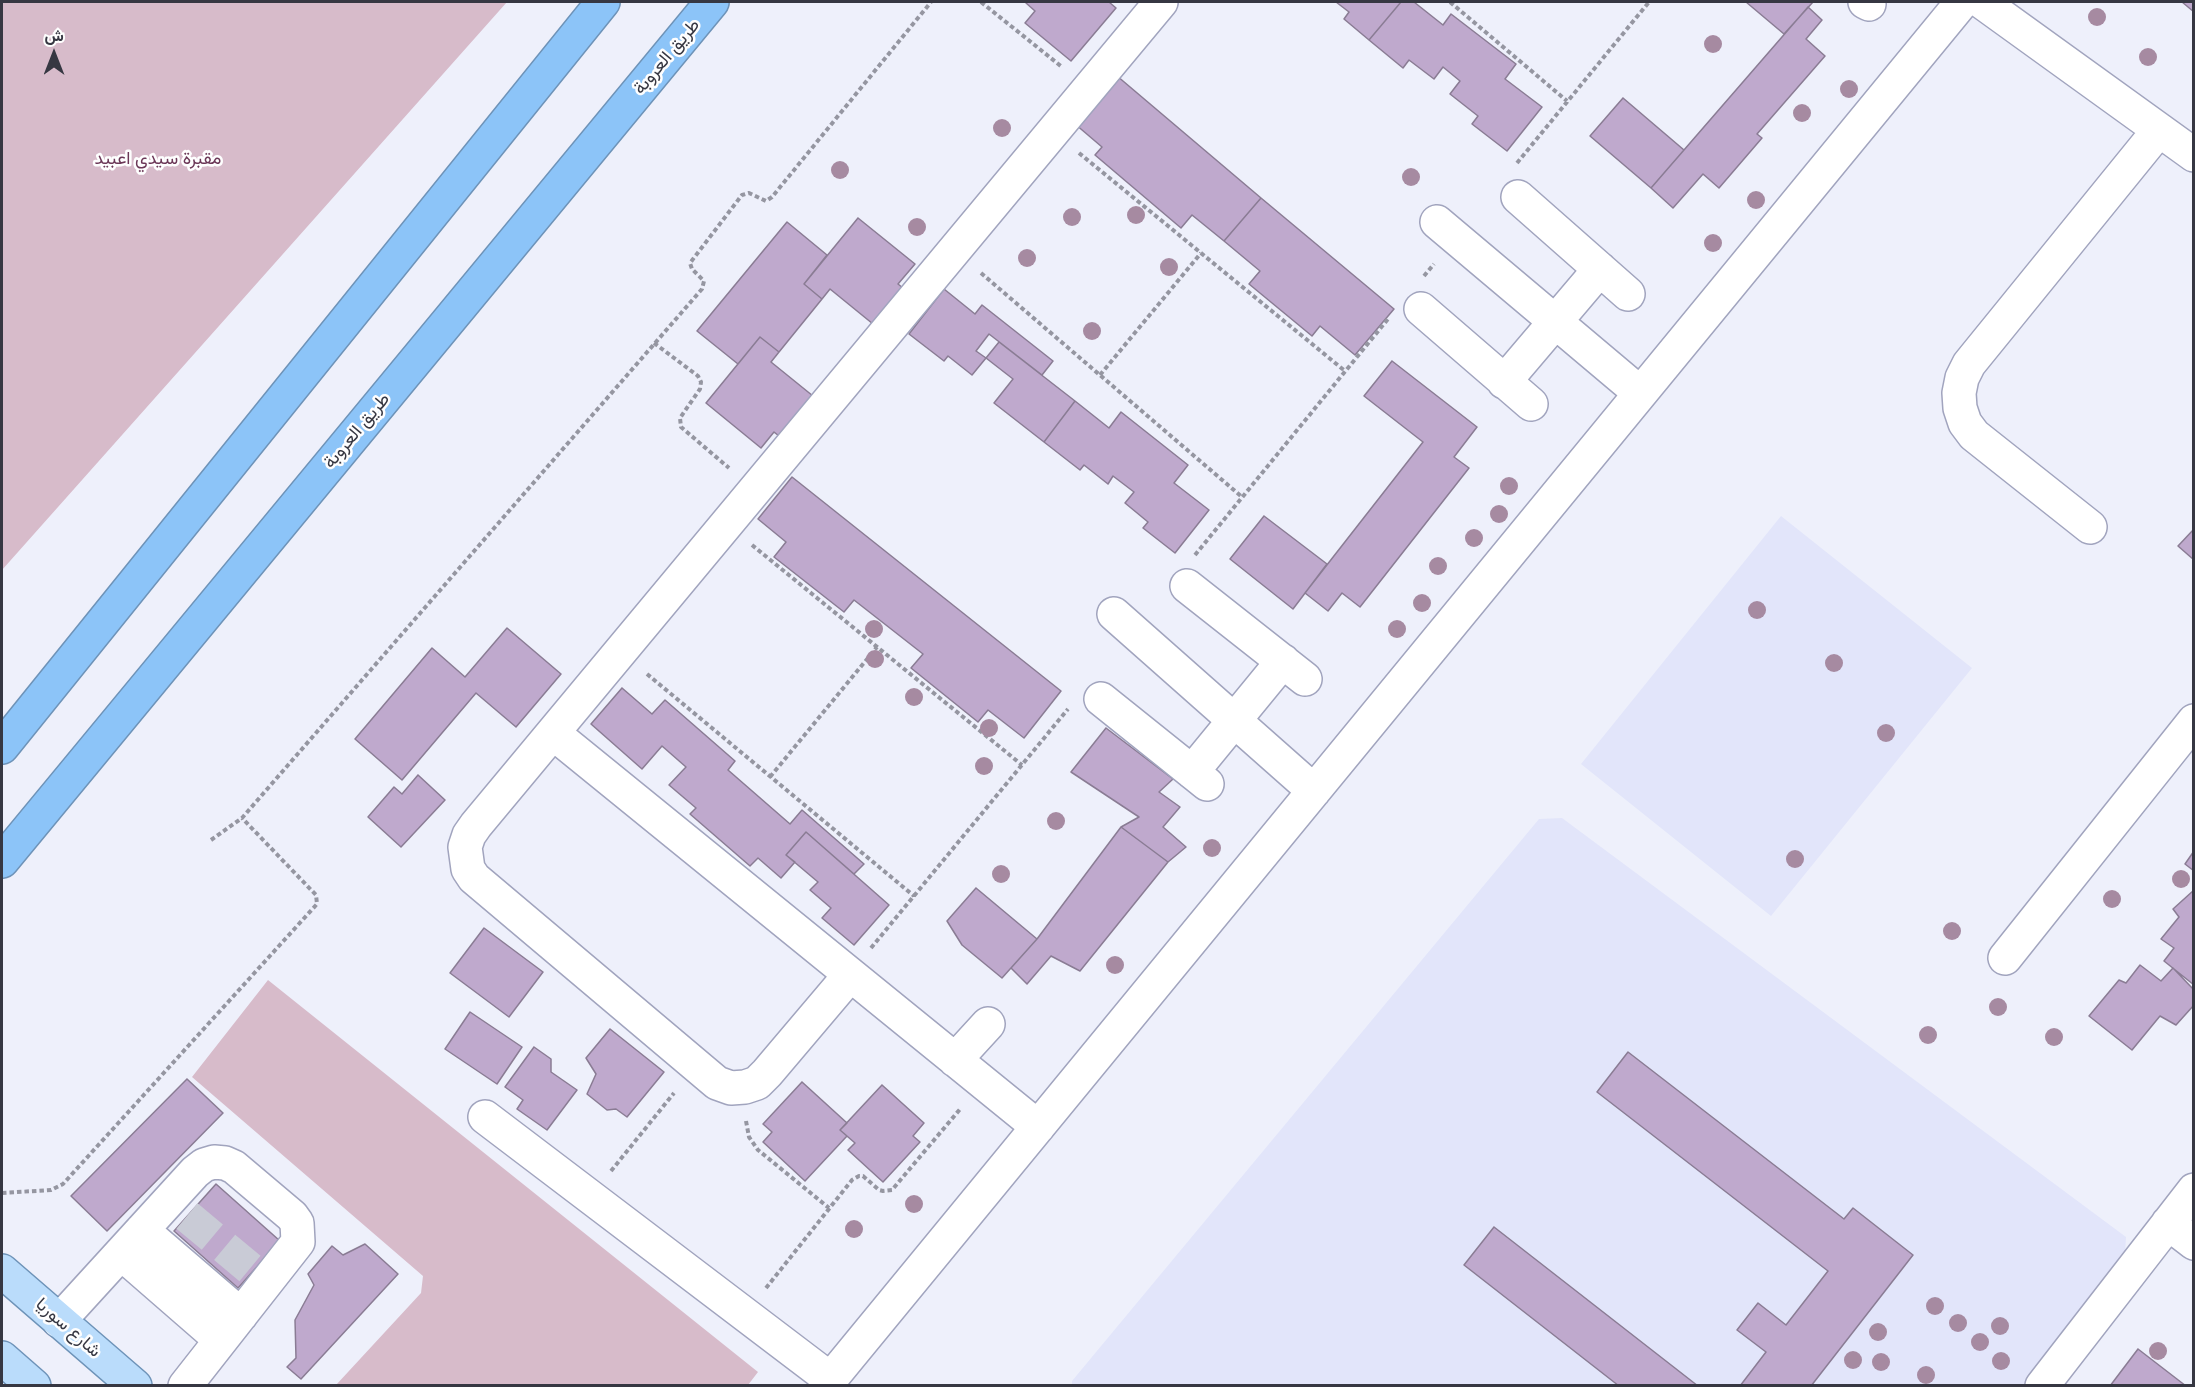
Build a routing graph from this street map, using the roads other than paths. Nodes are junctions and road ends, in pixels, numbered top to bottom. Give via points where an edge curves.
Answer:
1 (603, 2) edge
2 (712, 2) edge
3 (1161, 2) edge
4 (1962, 2) edge
5 (1982, 2) edge
6 (2159, 130) junction
7 (2193, 155) edge
8 (1518, 197) dead end
9 (1446, 230) road end
10 (1600, 269) junction
11 (1628, 294) dead end
12 (1410, 302) road end
13 (1555, 322) junction
14 (1504, 382) junction
15 (1640, 393) junction
16 (1531, 404) dead end
17 (2090, 527) dead end
18 (1189, 573) road end
19 (1114, 614) dead end
20 (1086, 702) road end
21 (1234, 720) junction
22 (2193, 721) edge
23 (553, 732) junction
24 (2, 747) edge
25 (1314, 791) junction
26 (2, 861) edge
27 (2005, 958) dead end
28 (850, 975) junction
29 (988, 1024) dead end
30 (955, 1060) junction
31 (485, 1117) dead end
32 (1038, 1127) junction
33 (2193, 1190) edge
34 (2168, 1223) junction
35 (153, 1227) junction
36 (2193, 1243) edge
37 (2, 1271) edge
38 (59, 1321) junction
39 (231, 1327) junction
40 (2, 1358) edge
41 (828, 1382) edge
42 (34, 1386) edge
43 (135, 1386) edge
44 (185, 1386) edge
45 (2043, 1386) edge

1 - 24 highway
2 - 26 highway, طريق العروبة
3 - 23 street
4 - 15 street
5 - 6 street
6 - 7 street
6 - 17 street via 1969,363 1959,393 1965,423 1974,435
8 - 10 street
9 - 13 street
10 - 11 street
10 - 13 street
12 - 14 street
13 - 14 street
13 - 15 street
14 - 16 street
15 - 25 street
18 - 21 street via 1294,670
19 - 21 street
20 - 21 street via 1200,778
21 - 25 street
22 - 27 street
23 - 28 street
23 - 28 street via 469,835 465,847 468,869 696,1066 717,1083 731,1088 757,1083
25 - 32 street
28 - 30 street
29 - 30 street
30 - 32 street
31 - 41 street via 745,1314
32 - 41 street
33 - 34 street
34 - 36 street
34 - 45 street
35 - 38 street
35 - 39 street
35 - 39 street via 204,1165 214,1162 234,1167 292,1215 297,1222 298,1242 293,1251 258,1280
37 - 38 main road, شارع سوريا
38 - 43 main road, شارع سوريا
39 - 44 street
40 - 42 main road

